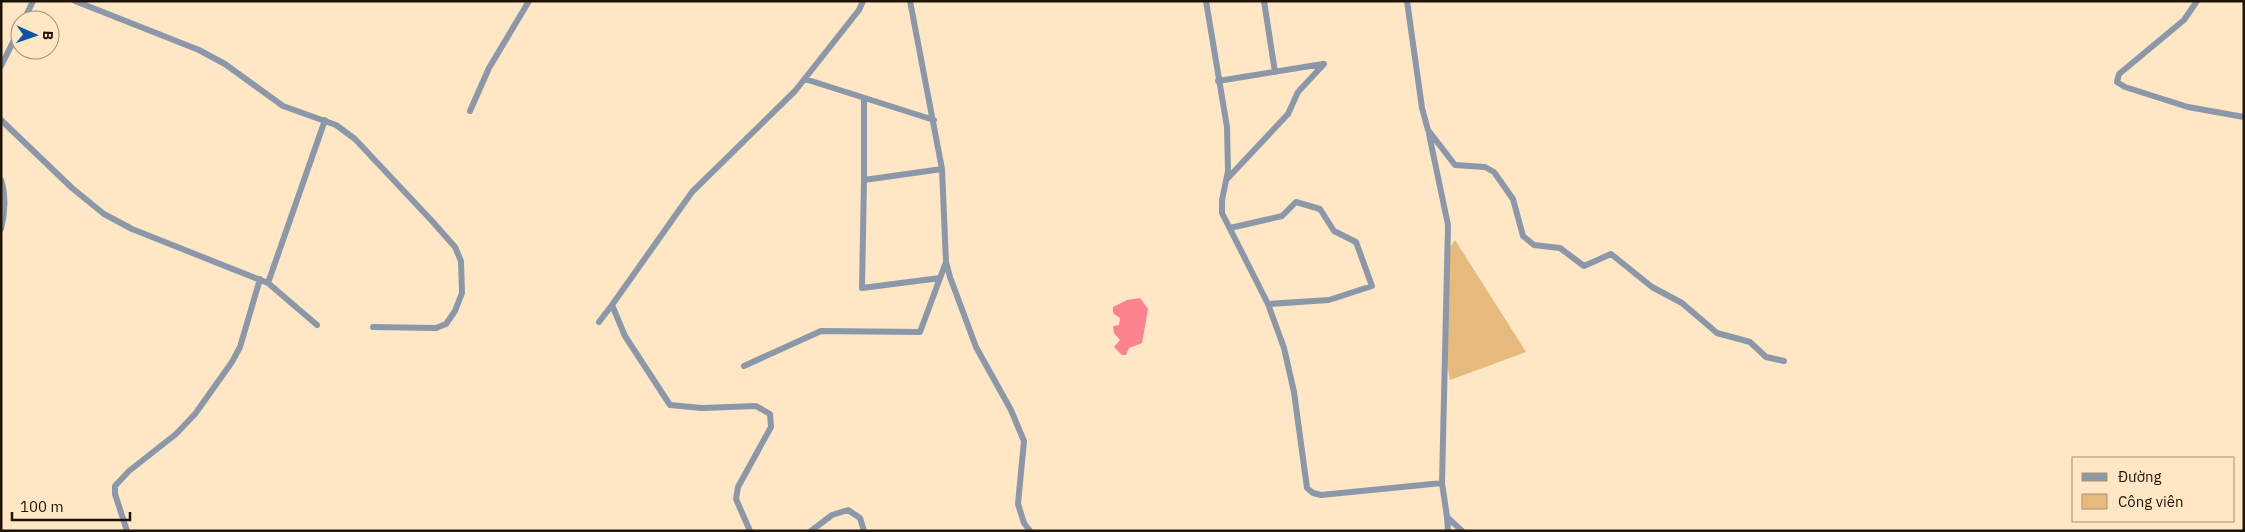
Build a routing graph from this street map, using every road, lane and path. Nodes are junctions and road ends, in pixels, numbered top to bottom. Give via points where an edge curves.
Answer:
1 (74, 1) edge
2 (529, 1) edge
3 (863, 1) edge
4 (910, 1) edge
5 (1206, 1) edge
6 (1264, 1) edge
7 (1408, 1) edge
8 (2197, 1) edge
9 (10, 48) edge
10 (1, 66) edge
11 (1275, 72) junction
12 (805, 80) junction
13 (1218, 81) junction
14 (864, 98) junction
15 (470, 112) dead end
16 (2244, 117) edge
17 (1, 120) edge
18 (325, 120) junction
19 (934, 120) junction
20 (1428, 130) junction
21 (942, 169) junction
22 (1, 180) edge
23 (864, 180) junction
24 (1226, 181) junction
25 (1230, 228) junction
26 (1, 229) edge
27 (946, 262) junction
28 (940, 278) junction
29 (260, 280) junction
30 (268, 283) junction
31 (1268, 304) junction
32 (612, 305) junction
33 (599, 322) dead end
34 (318, 325) dead end
35 (373, 327) dead end
36 (1784, 361) dead end
37 (744, 366) dead end
38 (1442, 483) junction
39 (1447, 517) junction
40 (127, 531) edge
41 (750, 531) edge
42 (811, 531) edge
43 (864, 531) edge
44 (1030, 531) edge
45 (1448, 531) edge
46 (1462, 531) edge

1 - 18 street via 199,50 225,64 283,106
2 - 15 street via 489,68
3 - 12 street
4 - 19 street
5 - 13 street
6 - 11 street
7 - 20 street via 1422,108
8 - 16 street via 2184,20 2119,74 2117,82 2188,106
9 - 10 street
11 - 13 street
11 - 24 street via 1324,64 1298,92 1288,114
12 - 14 street
12 - 32 street via 692,192
13 - 24 street via 1228,144
14 - 19 street
14 - 23 street
17 - 29 street via 104,214 132,229
18 - 30 street
18 - 35 street via 354,139 450,241 461,261 462,293 446,324 427,329
19 - 21 street
20 - 36 street via 1455,165 1485,167 1494,172 1513,199 1523,236 1534,245 1560,248 1584,266 1611,254 1652,287 1682,303 1717,333 1750,342 1766,358
20 - 38 street via 1448,224
21 - 23 street
21 - 27 street
22 - 26 street via 4,187
23 - 28 street via 862,288
24 - 25 street via 1222,213
25 - 31 street
25 - 31 street via 1282,216 1296,202 1320,209 1334,231 1356,242 1372,286 1329,300
27 - 28 street
27 - 44 street via 976,347 1011,410 1024,441 1018,504
28 - 37 street via 920,332 821,331
29 - 30 street
29 - 40 street via 240,347 232,362 195,414 115,486
30 - 34 street
31 - 38 street via 1288,360 1309,490 1321,495
32 - 33 street
32 - 41 street via 625,336 670,405 702,408 756,406 770,414 771,427 738,487 736,499
38 - 39 street
39 - 45 street
39 - 46 street
42 - 43 street via 832,515 848,510 860,518

